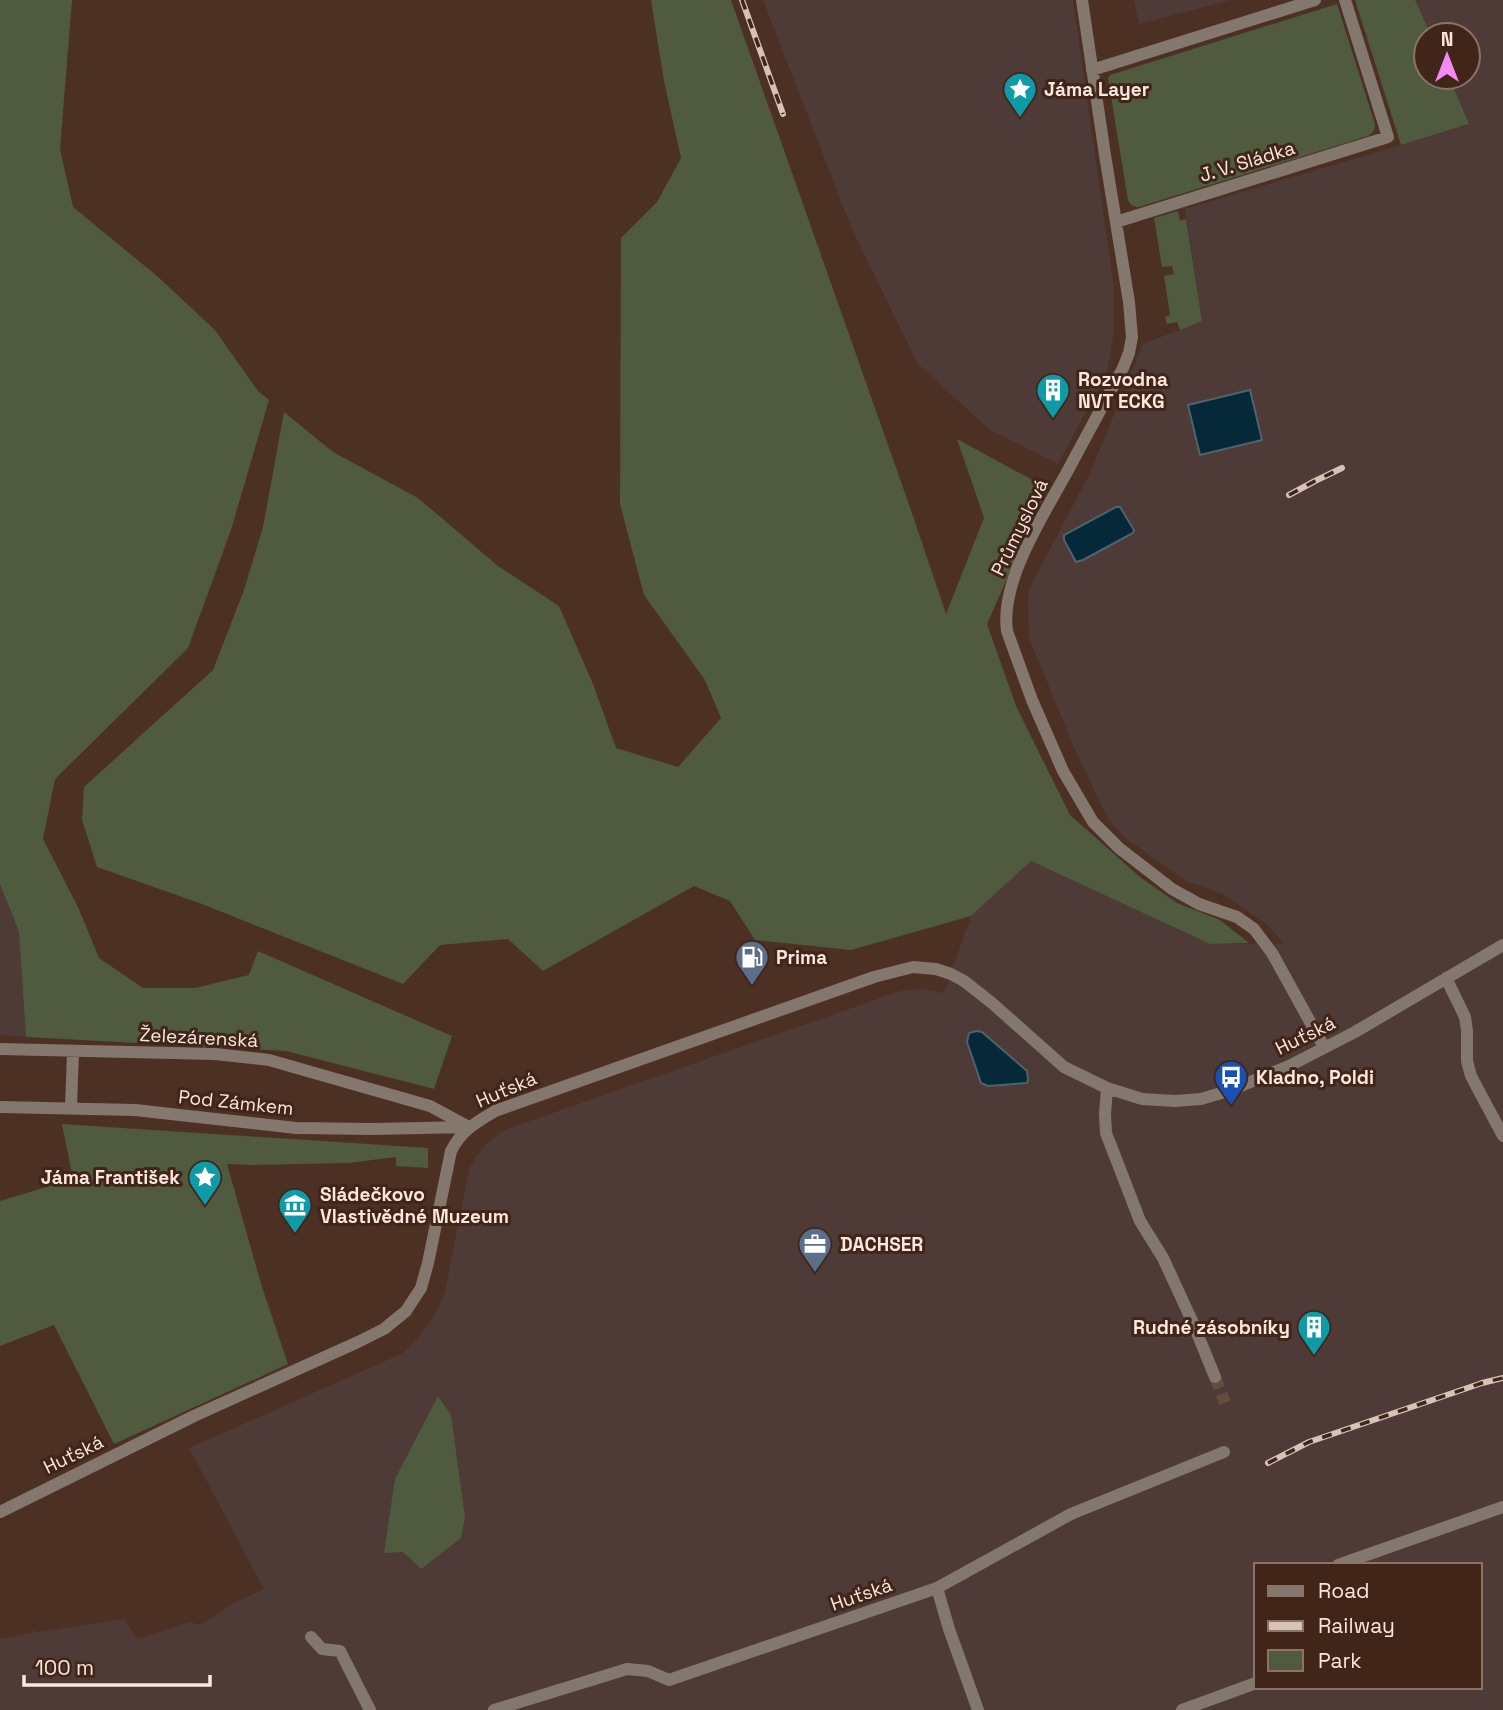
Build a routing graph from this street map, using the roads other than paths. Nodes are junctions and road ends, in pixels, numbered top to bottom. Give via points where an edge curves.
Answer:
1 (1082, 0) edge
2 (1315, 0) edge
3 (1345, 0) edge
4 (1092, 70) junction
5 (1116, 222) junction
6 (1503, 945) edge
7 (1446, 978) junction
8 (1324, 1047) junction
9 (0, 1049) edge
10 (74, 1052) junction
11 (1107, 1088) junction
12 (0, 1107) edge
13 (71, 1107) junction
14 (469, 1127) junction
15 (1503, 1136) edge
16 (1215, 1377) tunnel mouth
17 (1224, 1452) dead end
18 (1503, 1507) edge
19 (0, 1512) edge
20 (1344, 1563) edge
21 (937, 1588) junction
22 (311, 1637) dead end
23 (1254, 1684) edge
24 (370, 1710) edge
25 (494, 1710) edge
26 (978, 1710) edge
27 (1182, 1710) edge

1 - 4 street, Průmyslová
2 - 4 street
3 - 5 street, J. V. Sládka via 1388,137
4 - 5 street, Průmyslová
5 - 8 street, Průmyslová via 1132,321 1129,353 1015,573 1005,621 1009,641 1063,771 1093,822 1172,889 1254,929
6 - 7 street, Huťská
7 - 8 street, Huťská
7 - 15 street via 1465,1017 1471,1076
8 - 11 street, Huťská via 1289,1066 1201,1098 1142,1099
9 - 10 street, Železárenská
10 - 13 street
10 - 14 street, Železárenská via 215,1054 269,1060 430,1106
11 - 14 street, Huťská via 1064,1067 964,981 936,969 913,968 874,977 520,1102
11 - 16 street via 1107,1133 1140,1221 1163,1258
12 - 13 street, Pod Zámkem
13 - 14 street, Pod Zámkem via 296,1128
14 - 19 street, Huťská via 451,1152 421,1288 406,1311 384,1329
17 - 21 street, Huťská via 1071,1514
18 - 20 street
21 - 25 street, Huťská via 669,1679 627,1669
21 - 26 street
22 - 24 street via 322,1649 340,1651
23 - 27 street

